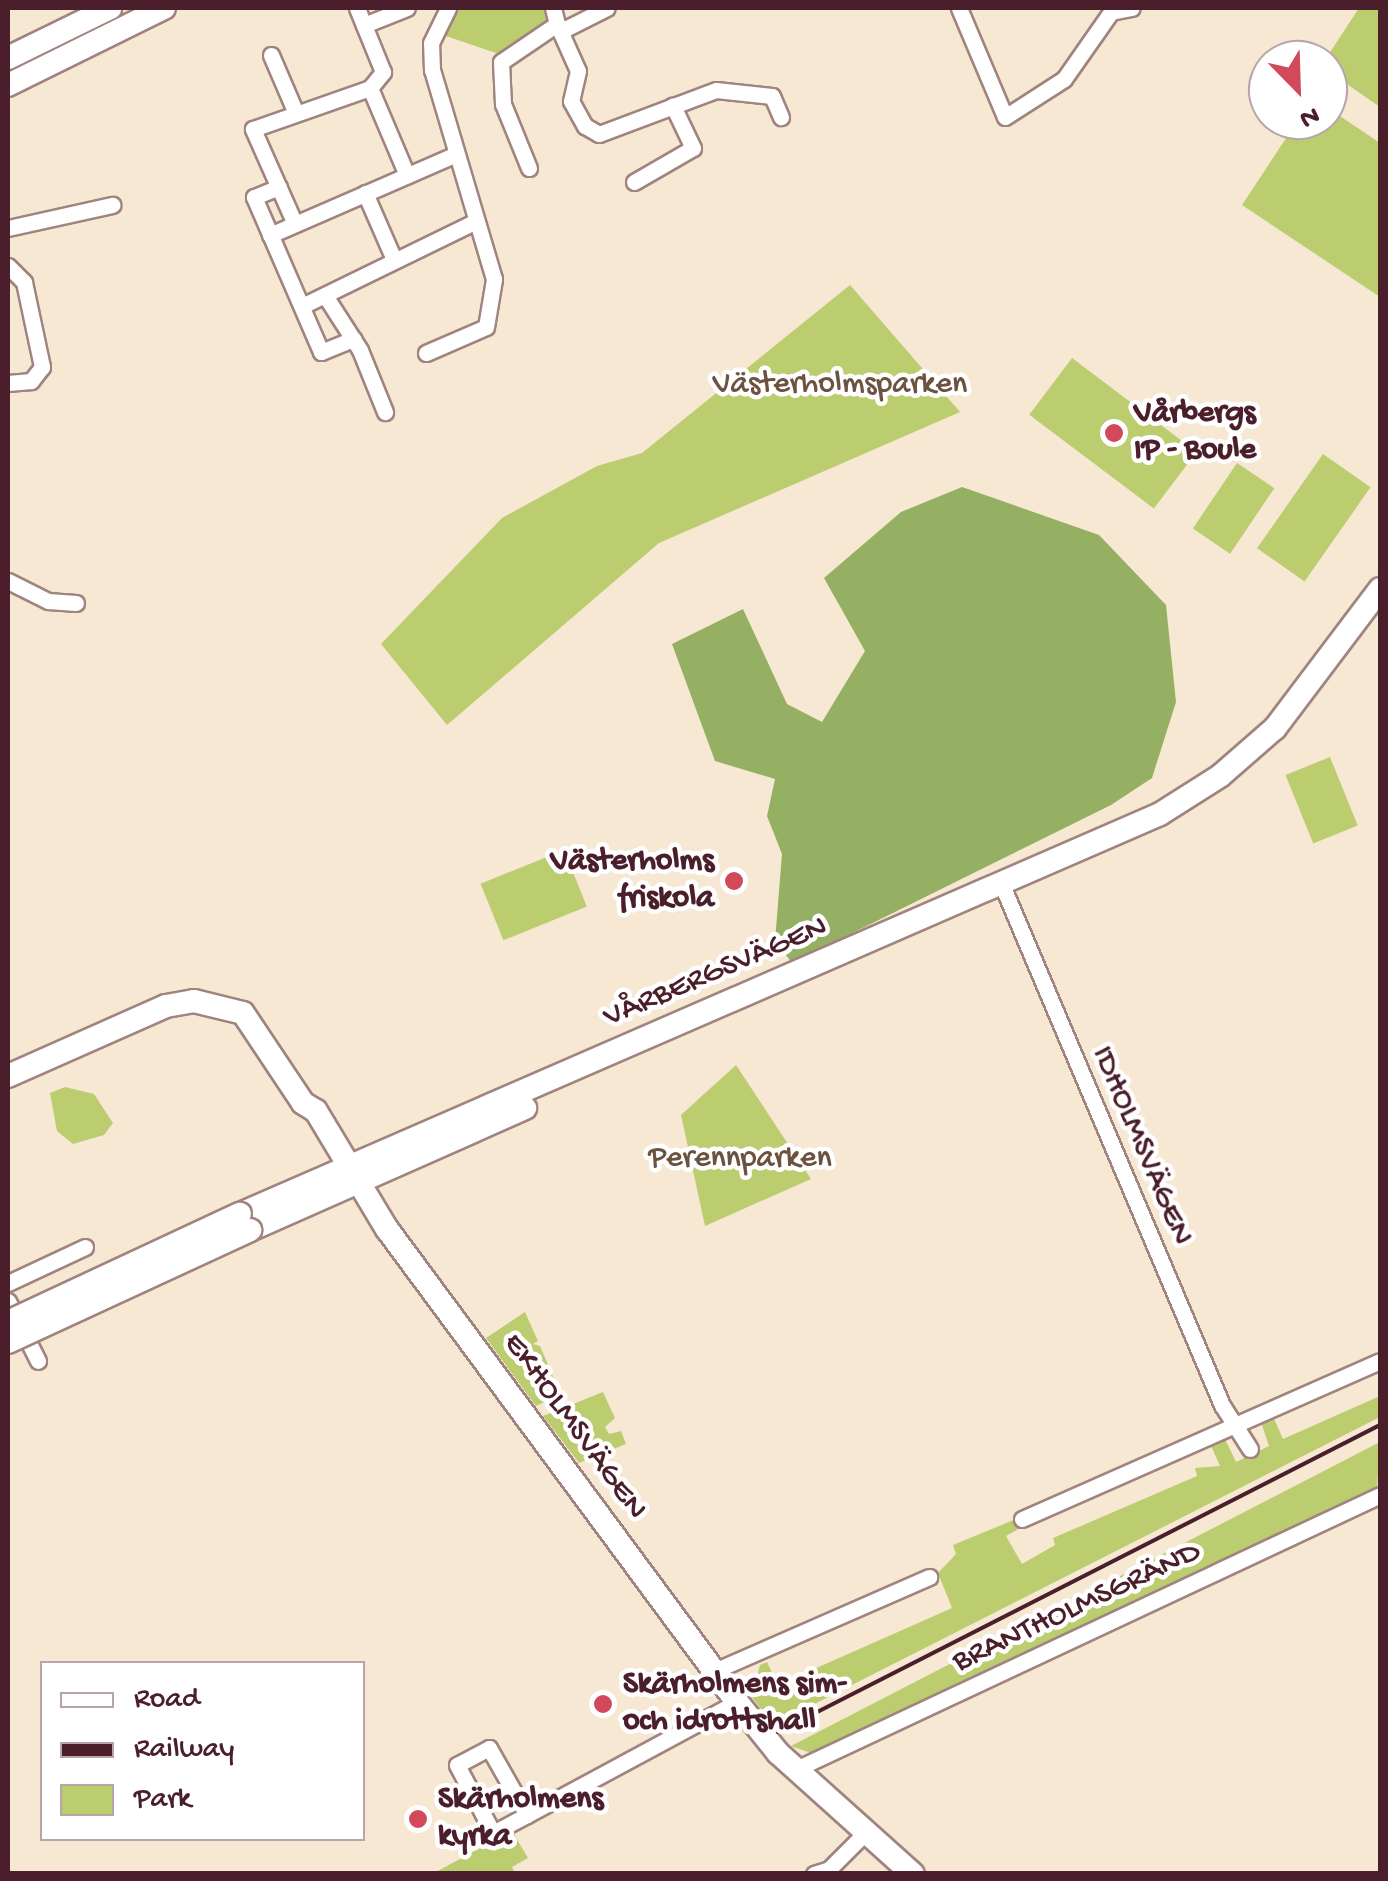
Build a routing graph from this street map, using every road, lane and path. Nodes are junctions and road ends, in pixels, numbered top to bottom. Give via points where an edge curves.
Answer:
1 (164, 8) edge
2 (356, 8) edge
3 (407, 8) edge
4 (448, 8) edge
5 (553, 8) edge
6 (607, 8) edge
7 (960, 8) edge
8 (1132, 8) edge
9 (1110, 10) edge
10 (104, 16) edge
11 (364, 25) junction
12 (559, 28) junction
13 (271, 55) dead end
14 (8, 58) edge
15 (8, 84) edge
16 (370, 88) junction
17 (673, 106) junction
18 (295, 111) junction
19 (782, 117) dead end
20 (454, 155) junction
21 (529, 168) dead end
22 (407, 175) junction
23 (634, 182) dead end
24 (279, 187) junction
25 (366, 194) junction
26 (112, 205) dead end
27 (474, 222) junction
28 (294, 224) junction
29 (8, 228) edge
30 (270, 235) junction
31 (393, 257) junction
32 (8, 266) edge
33 (326, 297) junction
34 (302, 306) junction
35 (353, 339) junction
36 (426, 354) dead end
37 (8, 383) edge
38 (385, 412) dead end
39 (8, 581) edge
40 (1380, 589) edge
41 (76, 604) dead end
42 (1380, 610) edge
43 (1005, 892) junction
44 (8, 1076) edge
45 (348, 1176) junction
46 (245, 1222) junction
47 (85, 1248) dead end
48 (8, 1282) edge
49 (8, 1301) edge
50 (8, 1322) edge
51 (8, 1342) edge
52 (38, 1361) dead end
53 (1380, 1361) edge
54 (1238, 1424) junction
55 (1250, 1449) dead end
56 (1380, 1495) edge
57 (1022, 1519) dead end
58 (930, 1577) dead end
59 (714, 1672) junction
60 (737, 1702) junction
61 (796, 1768) junction
62 (527, 1815) junction
63 (867, 1831) junction
64 (814, 1874) edge
65 (914, 1874) edge

1 - 10 street
2 - 11 street
3 - 11 street
4 - 20 street via 431,43
5 - 12 street
6 - 12 street
7 - 9 street via 1005,117 1064,80
8 - 9 street
10 - 14 street
10 - 15 street
11 - 16 street via 383,72
12 - 17 street via 578,71 571,102 585,126 599,134
12 - 21 street via 501,62 503,104
13 - 18 street
16 - 18 street
16 - 22 street
17 - 19 street via 716,90 772,96
17 - 23 street via 693,148
18 - 24 street via 253,129
20 - 22 street
20 - 27 street
22 - 25 street
24 - 28 street
24 - 30 street via 254,198
25 - 28 street
25 - 31 street
26 - 29 street
27 - 31 street
27 - 36 street via 494,279 486,327
28 - 30 street
30 - 34 street
31 - 33 street
32 - 37 street via 24,282 42,367 31,381
33 - 34 street
33 - 35 street
34 - 35 street via 320,352
35 - 38 street
39 - 41 street via 48,601
40 - 43 street, VÅRBERGSVÄGEN via 1302,699 1220,776
42 - 43 street, VÅRBERGSVÄGEN via 1310,706 1226,787 1167,826
43 - 45 street, VÅRBERGSVÄGEN
43 - 54 street, IDHOLMSVÄGEN via 1222,1404
44 - 45 street, EKHOLMSVÄGEN via 166,1006 194,1001 243,1013 316,1112
45 - 46 street, VÅRBERGSVÄGEN
45 - 59 street, EKHOLMSVÄGEN
46 - 50 street, VÅRBERGSVÄGEN, bridge
46 - 51 street, VÅRBERGSVÄGEN, bridge
47 - 48 street
49 - 52 street
53 - 54 street
54 - 55 street, IDHOLMSVÄGEN
54 - 57 street
56 - 61 street, BRANTHOLMSGRÄND
58 - 59 street
59 - 60 street, EKHOLMSVÄGEN
60 - 61 street, EKHOLMSVÄGEN
60 - 62 street
61 - 63 street, EKHOLMSVÄGEN
62 - 62 street via 494,1833 457,1765 489,1748
63 - 64 street via 829,1869
63 - 65 street, EKHOLMSVÄGEN

